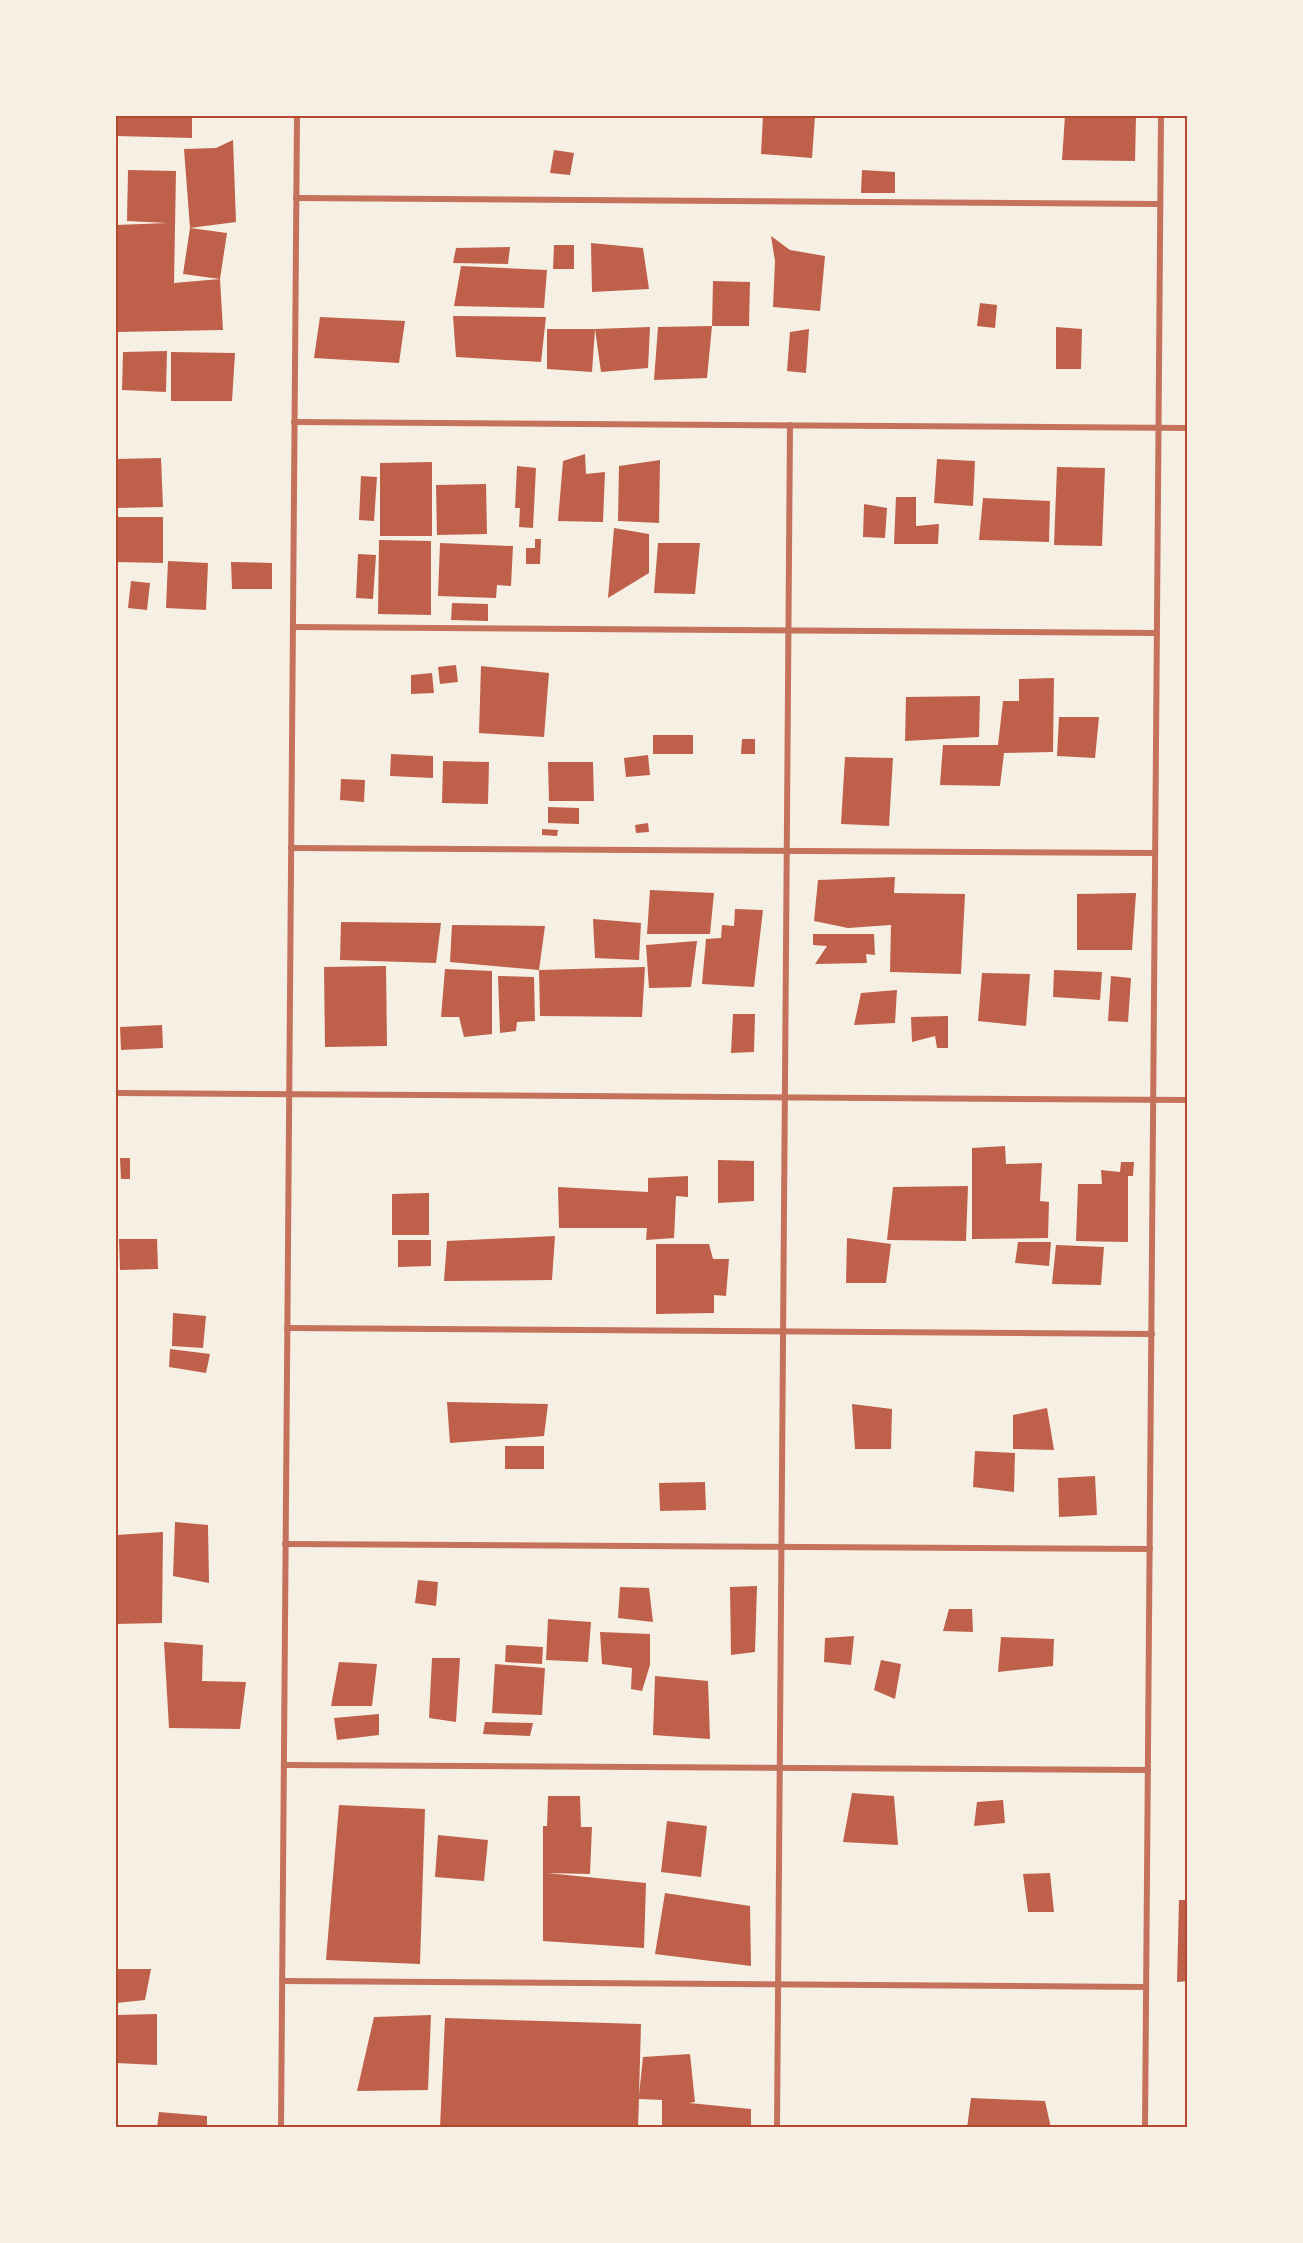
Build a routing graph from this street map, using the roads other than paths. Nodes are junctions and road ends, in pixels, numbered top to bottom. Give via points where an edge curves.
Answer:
1 (297, 116) edge
2 (1161, 116) edge
3 (296, 198) junction
4 (1160, 204) junction
5 (294, 422) junction
6 (790, 425) junction
7 (1159, 427) junction
8 (1188, 428) edge
9 (293, 627) junction
10 (788, 631) junction
11 (1157, 633) junction
12 (291, 848) junction
13 (787, 850) junction
14 (1155, 853) junction
15 (116, 1093) edge
16 (289, 1094) junction
17 (784, 1097) junction
18 (1154, 1100) junction
19 (1188, 1100) edge
20 (287, 1328) junction
21 (783, 1331) junction
22 (1152, 1334) junction
23 (285, 1544) junction
24 (781, 1547) junction
25 (1150, 1550) junction
26 (284, 1765) junction
27 (779, 1768) junction
28 (1149, 1770) junction
29 (282, 1981) junction
30 (778, 1985) junction
31 (1146, 1987) junction
32 (281, 2127) edge
33 (777, 2127) edge
34 (1145, 2127) edge

1 - 3 street
2 - 4 street
3 - 4 street
3 - 5 street
4 - 7 street
5 - 6 street
5 - 9 street
6 - 7 street
6 - 10 street
7 - 8 street
7 - 11 street
9 - 10 street
9 - 12 street
10 - 11 street
10 - 13 street
11 - 14 street
12 - 13 street
12 - 16 street
13 - 14 street
13 - 17 street
14 - 18 street
15 - 16 street
16 - 17 street
16 - 20 street
17 - 18 street
17 - 21 street
18 - 19 street
18 - 22 street
20 - 21 street
20 - 23 street
21 - 22 street
21 - 24 street
22 - 25 street
23 - 24 street
23 - 26 street
24 - 25 street
24 - 27 street
25 - 28 street
26 - 27 street
26 - 29 street
27 - 28 street
27 - 30 street
28 - 31 street
29 - 30 street
29 - 32 street
30 - 31 street
30 - 33 street
31 - 34 street

